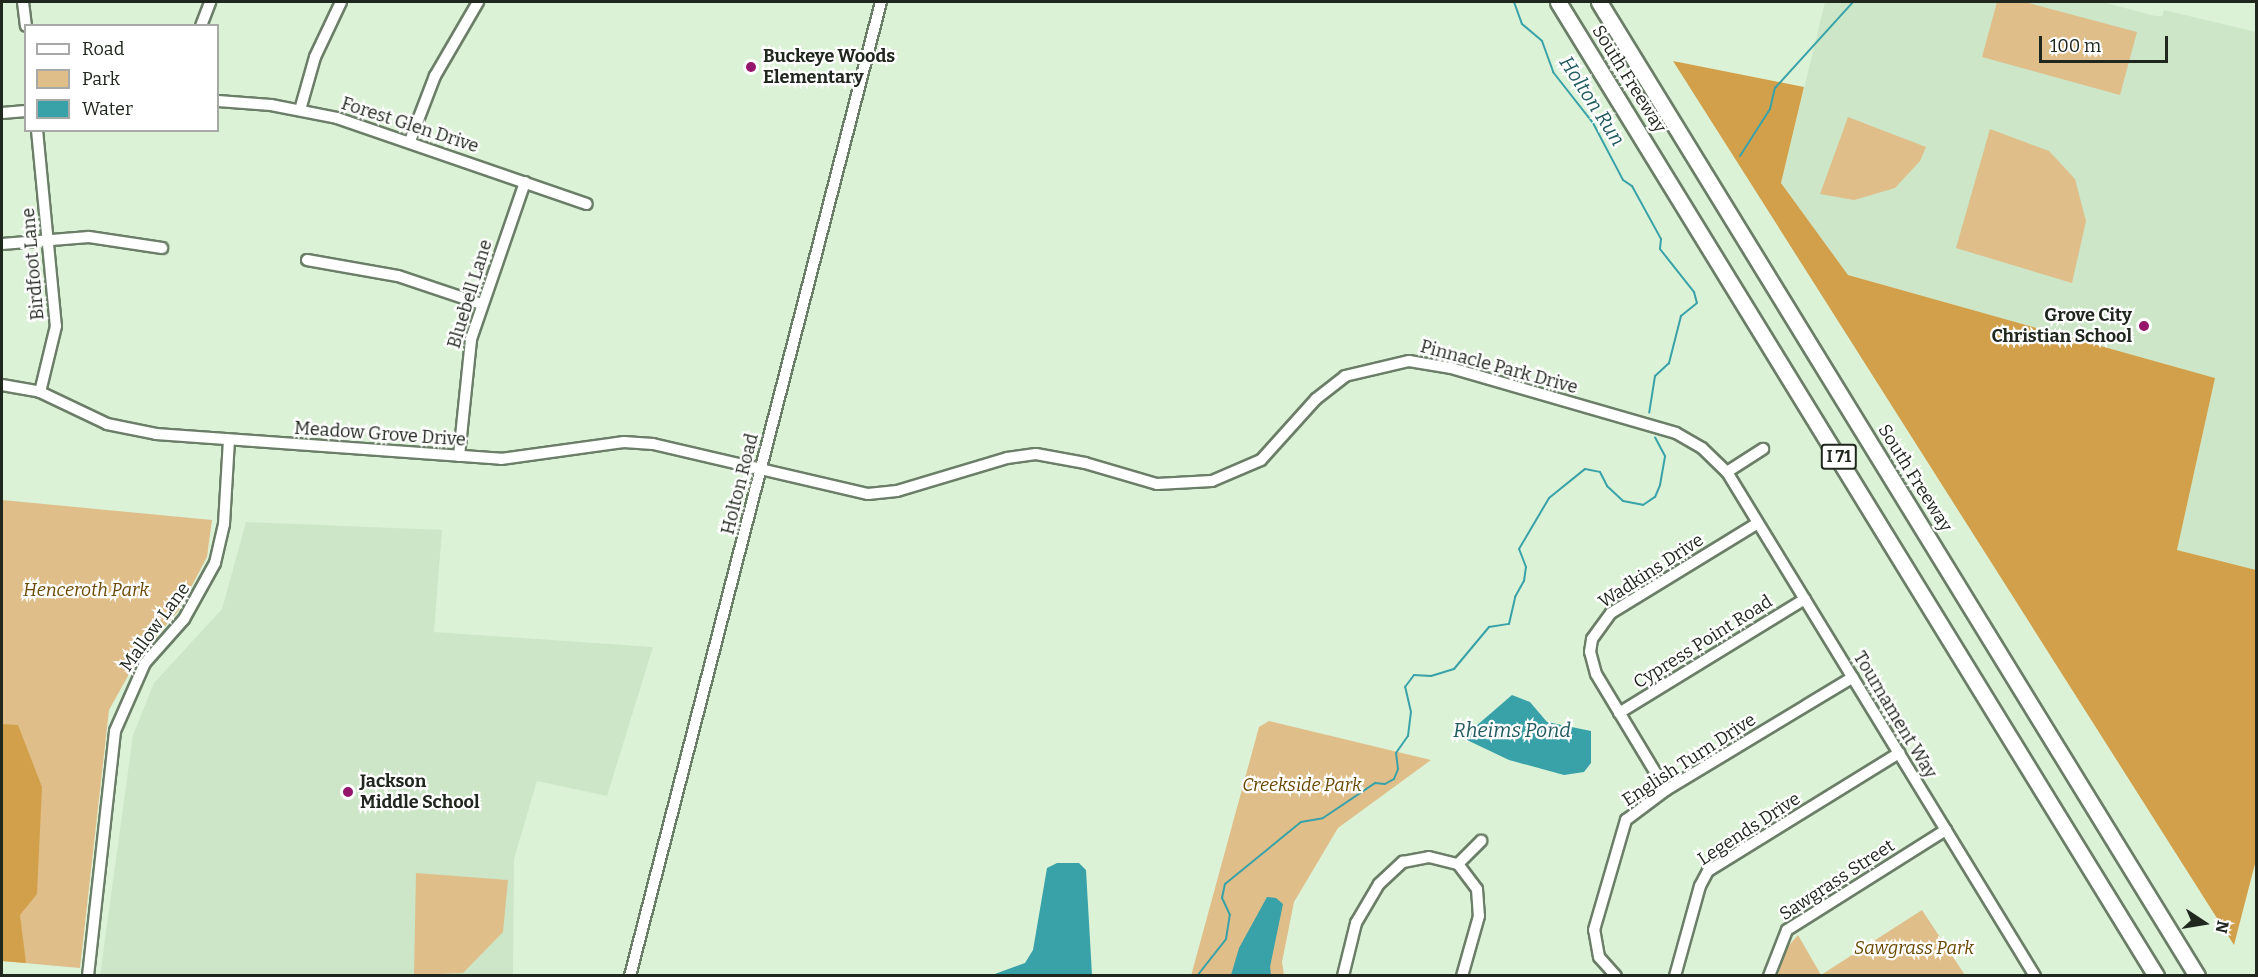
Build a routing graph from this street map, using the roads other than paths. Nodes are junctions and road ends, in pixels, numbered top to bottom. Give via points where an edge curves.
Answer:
1 (24, 2) edge
2 (210, 2) edge
3 (341, 2) edge
4 (478, 2) edge
5 (881, 2) edge
6 (1558, 2) edge
7 (1599, 2) edge
8 (26, 24) edge
9 (202, 24) edge
10 (219, 100) edge
11 (300, 110) junction
12 (24, 111) edge
13 (2, 113) edge
14 (37, 132) edge
15 (410, 141) junction
16 (525, 182) junction
17 (587, 204) dead end
18 (48, 240) junction
19 (2, 244) edge
20 (162, 248) dead end
21 (307, 260) dead end
22 (481, 304) junction
23 (2, 385) edge
24 (40, 392) junction
25 (229, 440) junction
26 (1763, 449) dead end
27 (459, 456) junction
28 (760, 471) junction
29 (1727, 472) junction
30 (1758, 523) junction
31 (1804, 598) junction
32 (1853, 677) junction
33 (1619, 713) junction
34 (1899, 753) junction
35 (1666, 790) junction
36 (1946, 830) junction
37 (1481, 841) dead end
38 (1458, 864) junction
39 (88, 975) edge
40 (630, 975) edge
41 (1343, 975) edge
42 (1462, 975) edge
43 (1616, 975) edge
44 (1675, 975) edge
45 (1769, 975) edge
46 (2035, 975) edge
47 (2156, 975) edge
48 (2197, 975) edge

1 - 8 street
2 - 9 street
3 - 11 street via 315,57
4 - 15 street via 435,76
5 - 28 street, Holton Road
6 - 47 highway, South Freeway / I 71
7 - 48 highway, South Freeway / I 71
10 - 11 street, Forest Glen Drive
11 - 15 street, Forest Glen Drive
12 - 13 street
14 - 18 street, Birdfoot Lane
15 - 16 street, Forest Glen Drive
16 - 17 street, Forest Glen Drive
16 - 22 street, Bluebell Lane
18 - 19 street
18 - 20 street via 112,239
18 - 24 street, Birdfoot Lane via 56,326
21 - 22 street via 398,276
22 - 27 street, Bluebell Lane via 466,359
23 - 24 street, Meadow Grove Drive
24 - 25 street, Meadow Grove Drive via 106,424 156,434
25 - 27 street, Meadow Grove Drive
25 - 39 street, Mallow Lane via 224,524 215,563 184,619 145,663 115,731
26 - 29 street
27 - 28 street, Meadow Grove Drive via 518,459 624,442 653,444
28 - 29 street, Pinnacle Park Drive via 848,492 882,494 1007,458 1036,454 1157,484 1212,481 1261,460 1316,399 1345,376 1409,361 1451,368 1676,433 1702,448
28 - 40 street, Holton Road
29 - 30 street, Tournament Way
30 - 31 street, Tournament Way
30 - 33 street, Wadkins Drive via 1611,613 1598,627 1590,652 1592,665
31 - 32 street, Tournament Way
31 - 33 street, Cypress Point Road
32 - 34 street, Tournament Way
32 - 35 street, English Turn Drive
33 - 35 street, Wadkins Drive
34 - 36 street, Tournament Way
34 - 44 street, Legends Drive via 1708,872 1697,894
35 - 43 street, English Turn Drive via 1626,820 1606,880 1594,939 1599,957
36 - 45 street, Sawgrass Street via 1787,930
36 - 46 street, Tournament Way
37 - 38 street
38 - 41 street via 1420,857 1395,867 1365,903
38 - 42 street via 1474,880 1479,907

